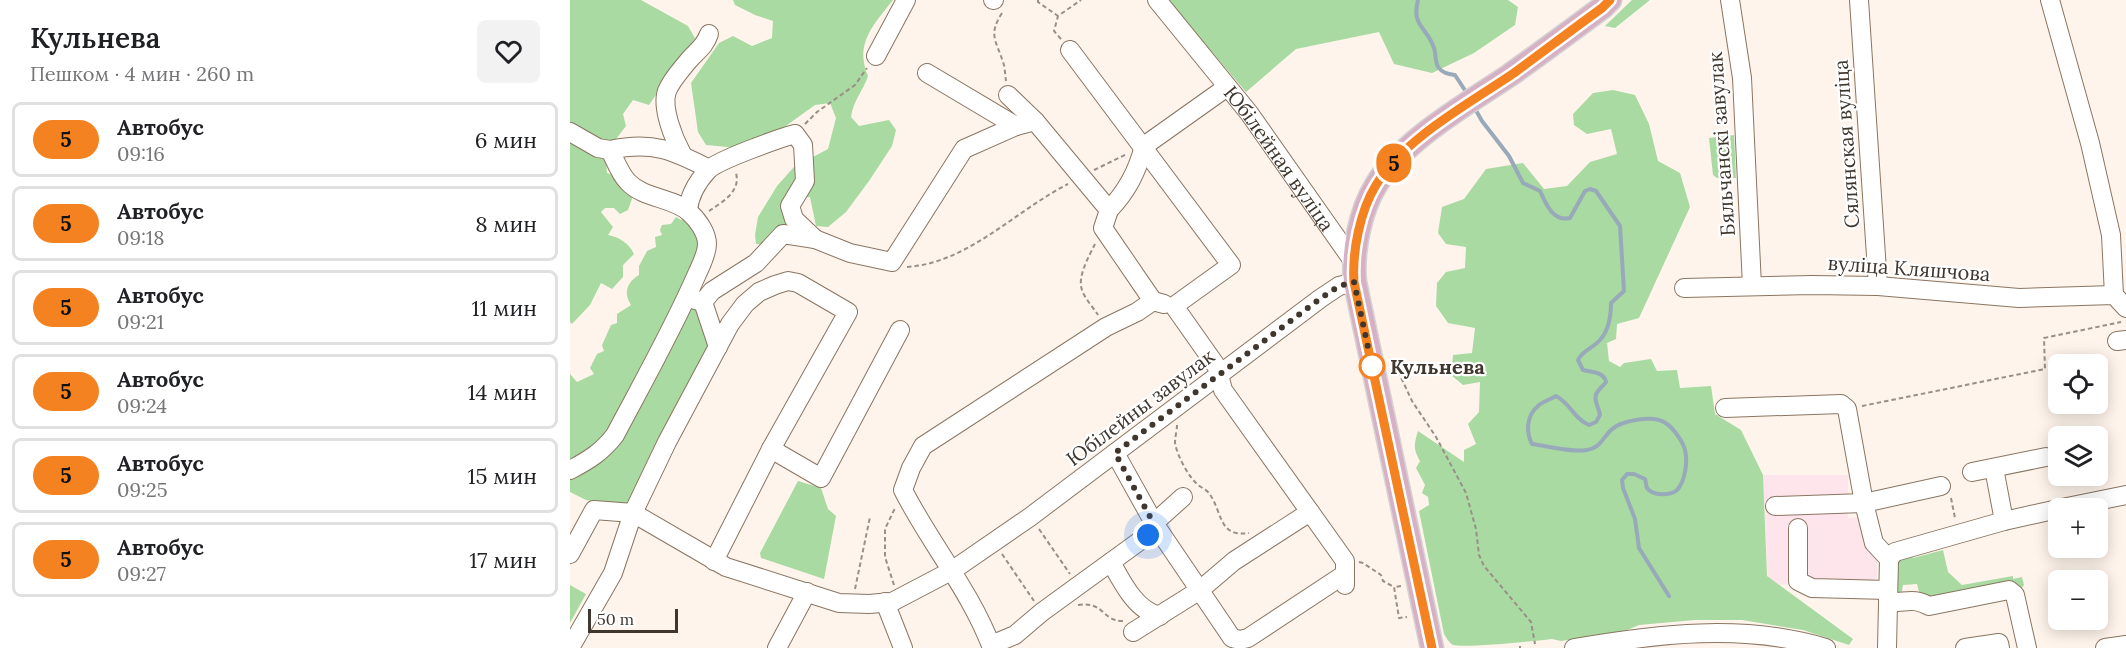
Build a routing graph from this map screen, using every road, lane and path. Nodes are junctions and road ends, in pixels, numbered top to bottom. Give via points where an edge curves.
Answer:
1 (906, 0) edge
2 (1038, 0) edge
3 (1081, 0) edge
4 (1157, 0) edge
5 (1730, 0) edge
6 (1859, 0) edge
7 (2050, 0) edge
8 (996, 2) edge
9 (1604, 2) edge
10 (1058, 16) junction
11 (709, 34) dead end
12 (1070, 50) joint
13 (876, 56) joint
14 (927, 73) dead end
15 (1227, 87) junction
16 (1008, 95) joint
17 (1035, 121) junction
18 (1016, 126) junction
19 (570, 132) edge
20 (795, 134) junction
21 (1144, 146) junction
22 (610, 150) junction
23 (682, 154) junction
24 (732, 158) junction
25 (709, 169) junction
26 (1081, 177) junction
27 (1108, 210) junction
28 (693, 217) junction
29 (1103, 228) junction
30 (815, 239) junction
31 (892, 262) junction
32 (1354, 271) junction
33 (1752, 286) junction
34 (1878, 286) junction
35 (1684, 288) dead end
36 (695, 299) junction
37 (1154, 301) junction
38 (2120, 301) edge
39 (1174, 306) junction
40 (2126, 321) edge
41 (1106, 327) junction
42 (900, 330) dead end
43 (718, 347) junction
44 (1391, 369) dead end
45 (1219, 375) junction
46 (1725, 408) dead end
47 (1847, 409) junction
48 (1177, 425) dead end
49 (771, 449) junction
50 (1115, 453) junction
51 (2046, 457) dead end
52 (1994, 468) junction
53 (570, 470) edge
54 (1972, 472) dead end
55 (1941, 486) joint
56 (903, 490) junction
57 (2126, 495) edge
58 (1182, 496) dead end
59 (2108, 499) edge
60 (1864, 503) junction
61 (1776, 506) dead end
62 (1310, 512) junction
63 (2048, 512) edge
64 (633, 513) junction
65 (870, 517) dead end
66 (1030, 517) junction
67 (2004, 521) junction
68 (1154, 524) junction
69 (1798, 528) dead end
70 (1959, 533) junction
71 (1274, 535) junction
72 (1001, 552) dead end
73 (570, 554) edge
74 (1889, 559) junction
75 (714, 561) junction
76 (1112, 562) junction
77 (953, 570) junction
78 (1345, 573) junction
79 (1078, 586) junction
80 (1401, 586) dead end
81 (1394, 587) junction
82 (1200, 590) junction
83 (807, 592) junction
84 (1888, 596) junction
85 (876, 602) junction
86 (1069, 606) dead end
87 (1042, 612) junction
88 (1160, 616) junction
89 (1407, 617) dead end
90 (1128, 626) joint
91 (1535, 644) dead end
92 (1614, 645) edge
93 (2126, 645) edge
94 (992, 646) edge
95 (570, 648) edge
96 (777, 648) edge
97 (903, 648) edge
98 (1432, 648) edge
99 (1574, 648) edge
100 (1826, 648) edge
101 (1887, 648) edge
102 (1965, 648) edge
103 (2000, 648) edge
104 (2026, 648) edge
105 (2105, 648) edge

1 - 13 street
2 - 10 path
3 - 10 path
4 - 15 street, Юбілейная вуліца
5 - 33 street, Бяльчанскі завулак via 1742,78
6 - 34 street, Сялянская вуліца
7 - 38 street via 2090,142
8 - 16 path via 994,40 1003,62
9 - 32 main road via 1404,151 1376,185 1361,224
10 - 12 path via 1054,31
11 - 23 street via 667,92 672,135
12 - 21 street
13 - 20 path via 855,85 817,112
14 - 18 street
15 - 21 street
15 - 32 street, Юбілейная вуліца via 1249,113
16 - 17 street
17 - 18 street
17 - 26 street
18 - 31 street via 963,149
19 - 22 street via 598,148
20 - 24 street
20 - 30 street via 803,145 805,181 790,206 794,219
21 - 26 path
21 - 27 street via 1124,193
21 - 39 street via 1231,265
22 - 23 street via 649,146
22 - 28 street via 629,184 669,200
23 - 25 street
24 - 25 street
24 - 28 path via 736,187 727,199
25 - 28 street via 689,198
26 - 27 street
26 - 31 path via 951,257 908,267
27 - 29 street
28 - 36 street via 705,235 706,252
29 - 37 street
29 - 41 path via 1086,261 1081,284
30 - 31 street via 850,253
30 - 36 street via 783,234 756,263
32 - 45 street, Юбілейны завулак
32 - 98 main road, Юбілейная вуліца
33 - 34 street, вуліца Кляшчова
33 - 35 street, вуліца Кляшчова
34 - 38 street, вуліца Кляшчова via 2019,298
36 - 43 street
36 - 53 street via 615,435 593,458
37 - 39 street
37 - 41 street
39 - 45 street
40 - 47 path via 2044,338 2045,369
41 - 56 street via 923,446
42 - 49 street via 821,478
43 - 49 street via 745,304 759,292 788,281 848,312
43 - 64 street
44 - 91 path via 1398,371 1466,493 1484,566 1532,622
45 - 50 street, Юбілейны завулак
45 - 62 street via 1223,390
46 - 47 street via 1840,404
47 - 60 street
48 - 71 path via 1179,456 1195,483 1207,491 1224,524 1240,535
49 - 75 street
50 - 66 street, Юбілейны завулак
50 - 68 street
51 - 52 street
52 - 54 street
52 - 67 street
55 - 60 street
55 - 70 path via 1948,485
56 - 77 street
56 - 85 path via 885,529 885,557
57 - 59 street
58 - 68 street
60 - 61 street
60 - 74 street via 1874,543
62 - 71 street
62 - 78 street
63 - 67 street
64 - 73 street via 594,510
64 - 75 street
64 - 95 street via 613,573
65 - 85 path
66 - 77 street, Юбілейны завулак
66 - 79 path
67 - 70 street
68 - 76 street via 1148,535
68 - 82 street
69 - 84 street via 1798,582 1812,588
70 - 74 street via 1895,552
71 - 82 street
72 - 87 path
74 - 84 street
75 - 83 street
76 - 79 street
76 - 88 street via 1125,587 1152,614
77 - 85 street, Юбілейны завулак
77 - 94 street
78 - 81 path via 1363,563
78 - 82 street via 1240,640 1232,638
79 - 87 street
80 - 81 path
81 - 89 path via 1400,618
82 - 88 street
83 - 85 street via 839,603
83 - 96 street
84 - 101 street
84 - 104 street via 1899,603 1918,599 1929,606 2009,590 2015,595
85 - 97 street
86 - 90 path via 1090,603
87 - 94 street via 1015,635
88 - 90 street
92 - 99 street
92 - 100 street via 1697,634 1740,634
93 - 105 street
102 - 103 street via 1999,643

